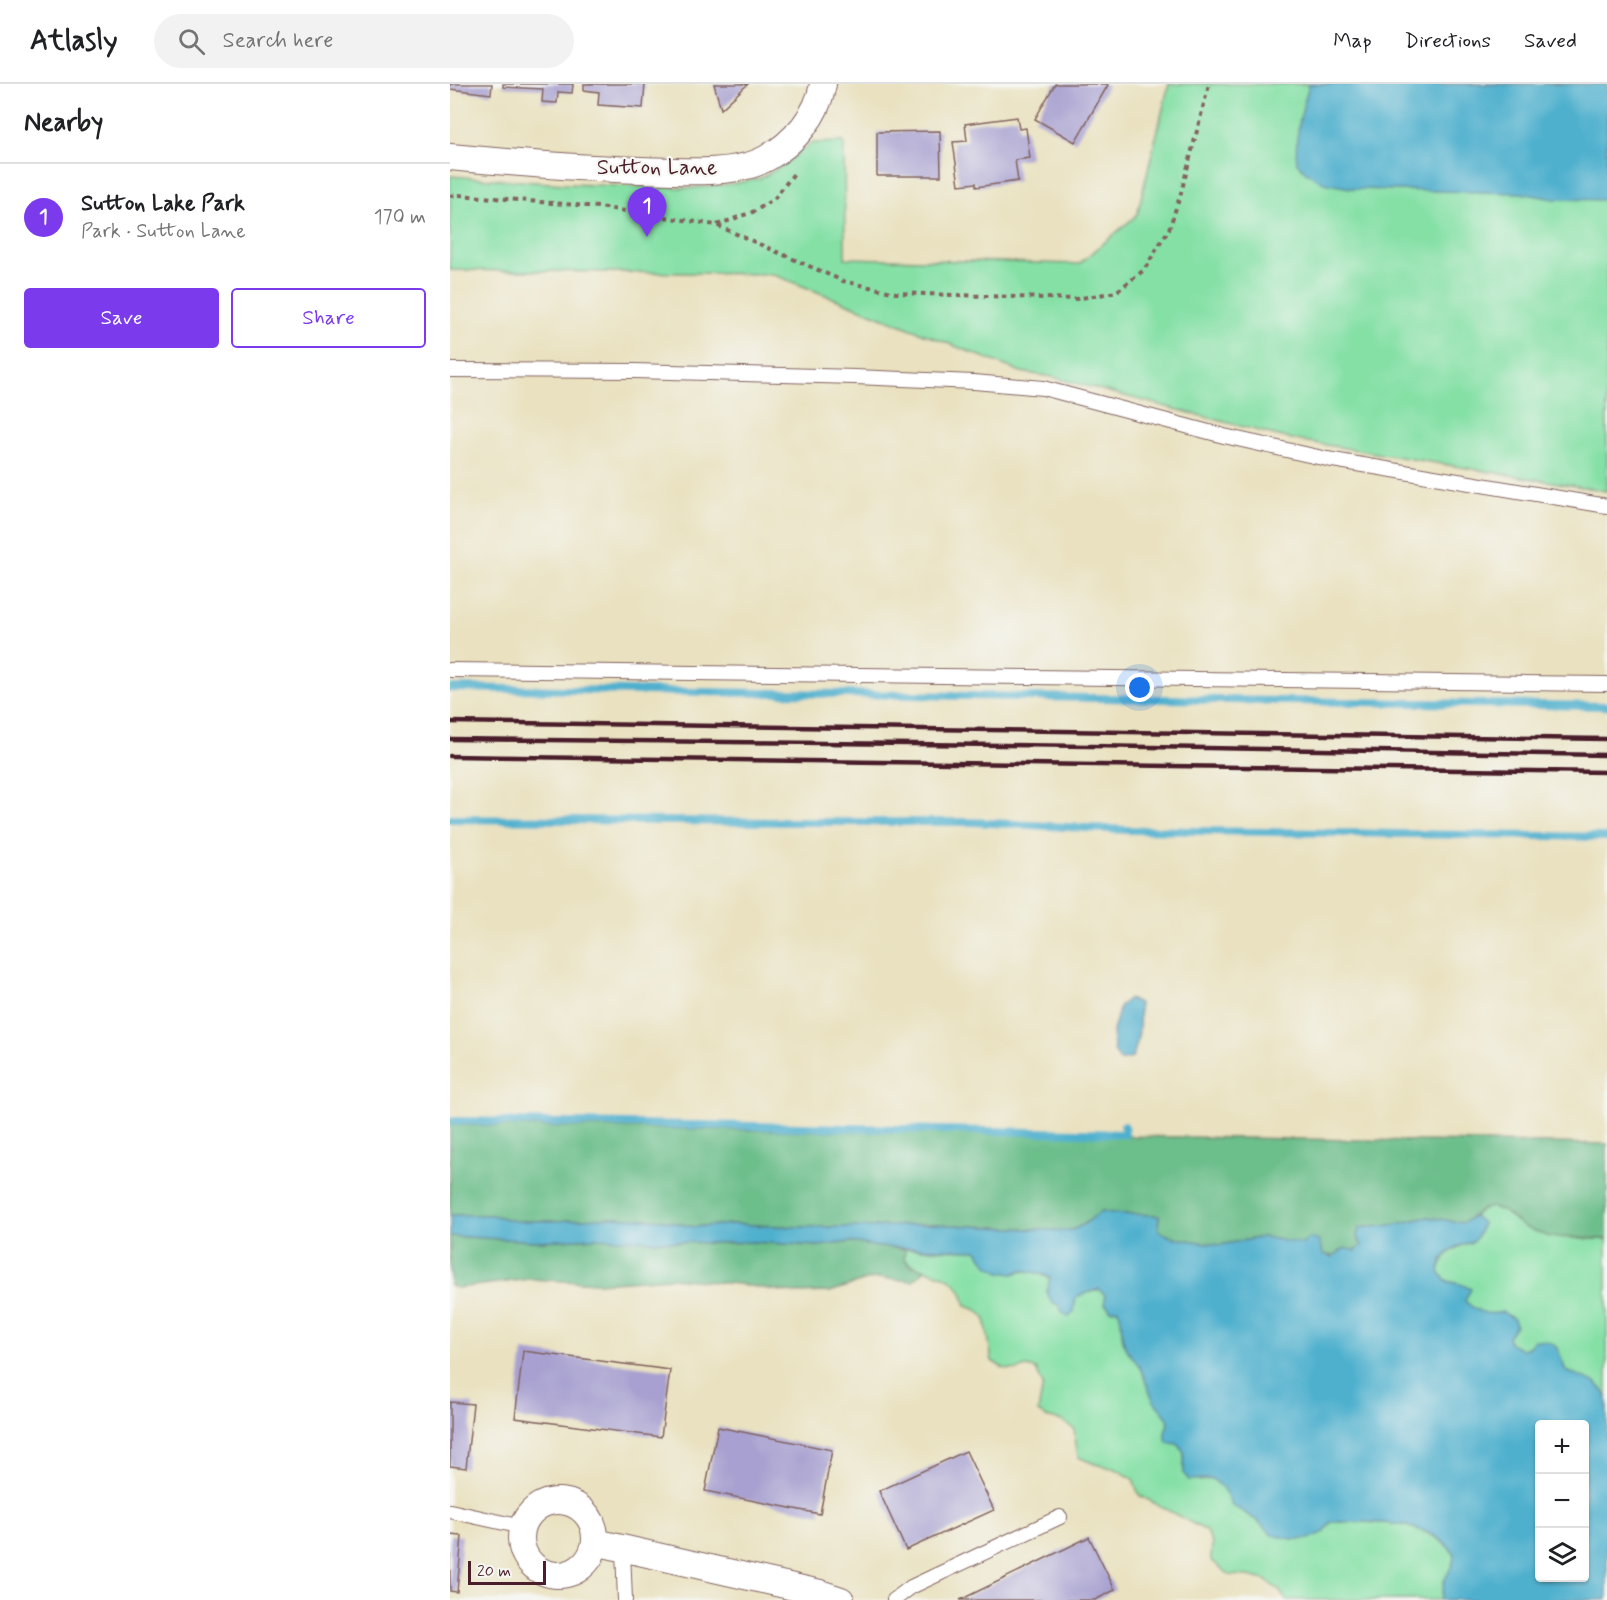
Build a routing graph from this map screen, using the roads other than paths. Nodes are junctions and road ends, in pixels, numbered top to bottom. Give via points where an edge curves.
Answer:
1 (823, 84) edge
2 (450, 157) edge
3 (450, 370) edge
4 (1607, 506) edge
5 (450, 670) edge
6 (1607, 684) edge
7 (450, 1511) edge
8 (1060, 1517) dead end
9 (522, 1527) junction
10 (595, 1542) junction
11 (623, 1550) junction
12 (625, 1600) edge
13 (841, 1600) edge
14 (894, 1600) edge

1 - 2 street, Sutton Lane via 812,115 794,139 766,159 736,168 601,168
3 - 4 lane via 855,377 1043,388 1327,459
5 - 6 lane
7 - 9 lane
8 - 14 lane via 911,1587
9 - 10 street via 536,1508 548,1502 571,1503 590,1519
9 - 10 street via 523,1551 539,1569 550,1574 574,1571 584,1564
10 - 11 street
11 - 12 lane
11 - 13 street

